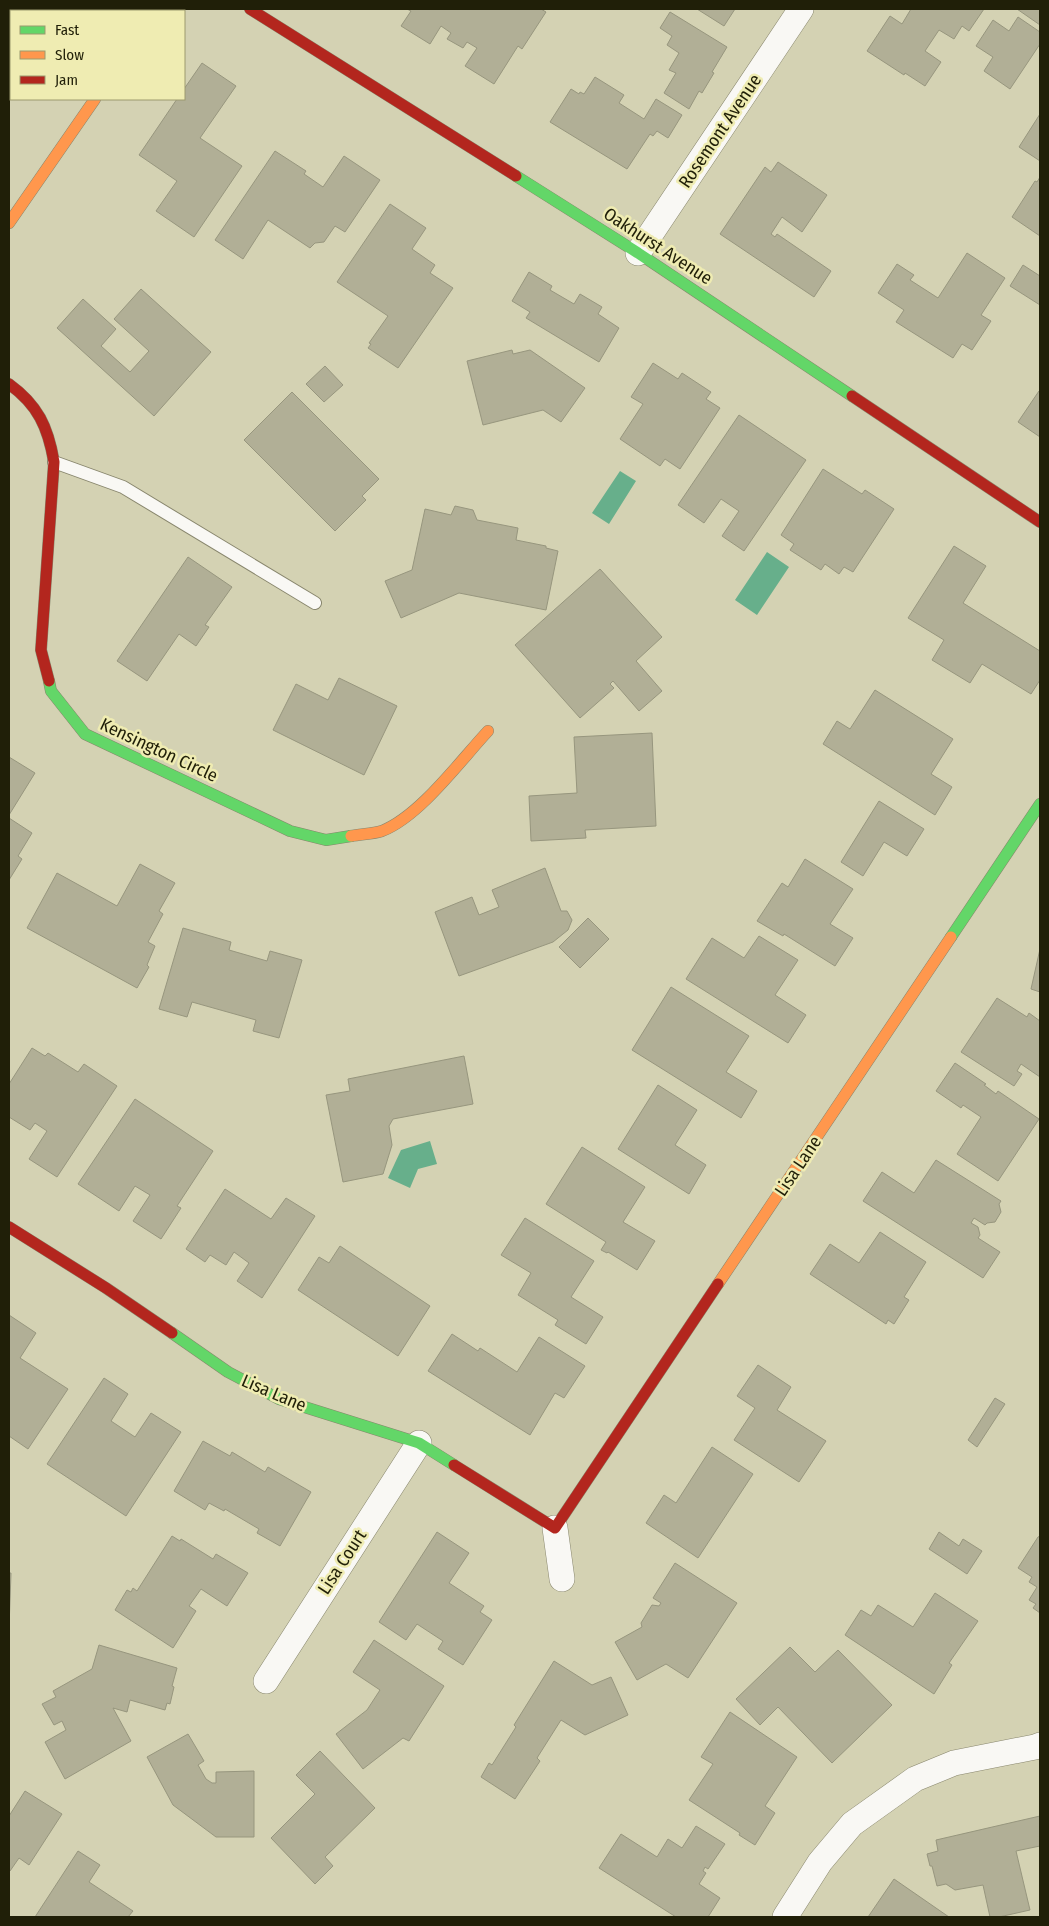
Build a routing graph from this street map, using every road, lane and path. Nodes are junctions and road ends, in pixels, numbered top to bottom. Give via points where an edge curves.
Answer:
1 (250, 9) edge
2 (801, 9) edge
3 (94, 100) edge
4 (9, 223) edge
5 (638, 253) junction
6 (9, 384) edge
7 (54, 462) junction
8 (1040, 522) edge
9 (316, 603) dead end
10 (488, 731) dead end
11 (1040, 804) edge
12 (9, 1227) edge
13 (419, 1443) junction
14 (555, 1528) junction
15 (562, 1580) dead end
16 (266, 1681) dead end
17 (1040, 1745) edge
18 (785, 1917) edge

1 - 5 street, Oakhurst Avenue
2 - 5 street, Rosemont Avenue
3 - 4 street
5 - 8 street, Oakhurst Avenue
6 - 7 street, Kensington Circle via 39,412 50,438
7 - 9 lane via 123,487
7 - 10 street, Kensington Circle via 41,650 51,691 85,734 290,831 326,840 381,832 400,821 425,800
11 - 14 street, Lisa Lane
12 - 13 street, Lisa Lane via 106,1288 228,1372 278,1399
13 - 14 street, Lisa Lane
13 - 16 street, Lisa Court
14 - 15 street
17 - 18 street via 954,1763 915,1779 852,1824 820,1862

